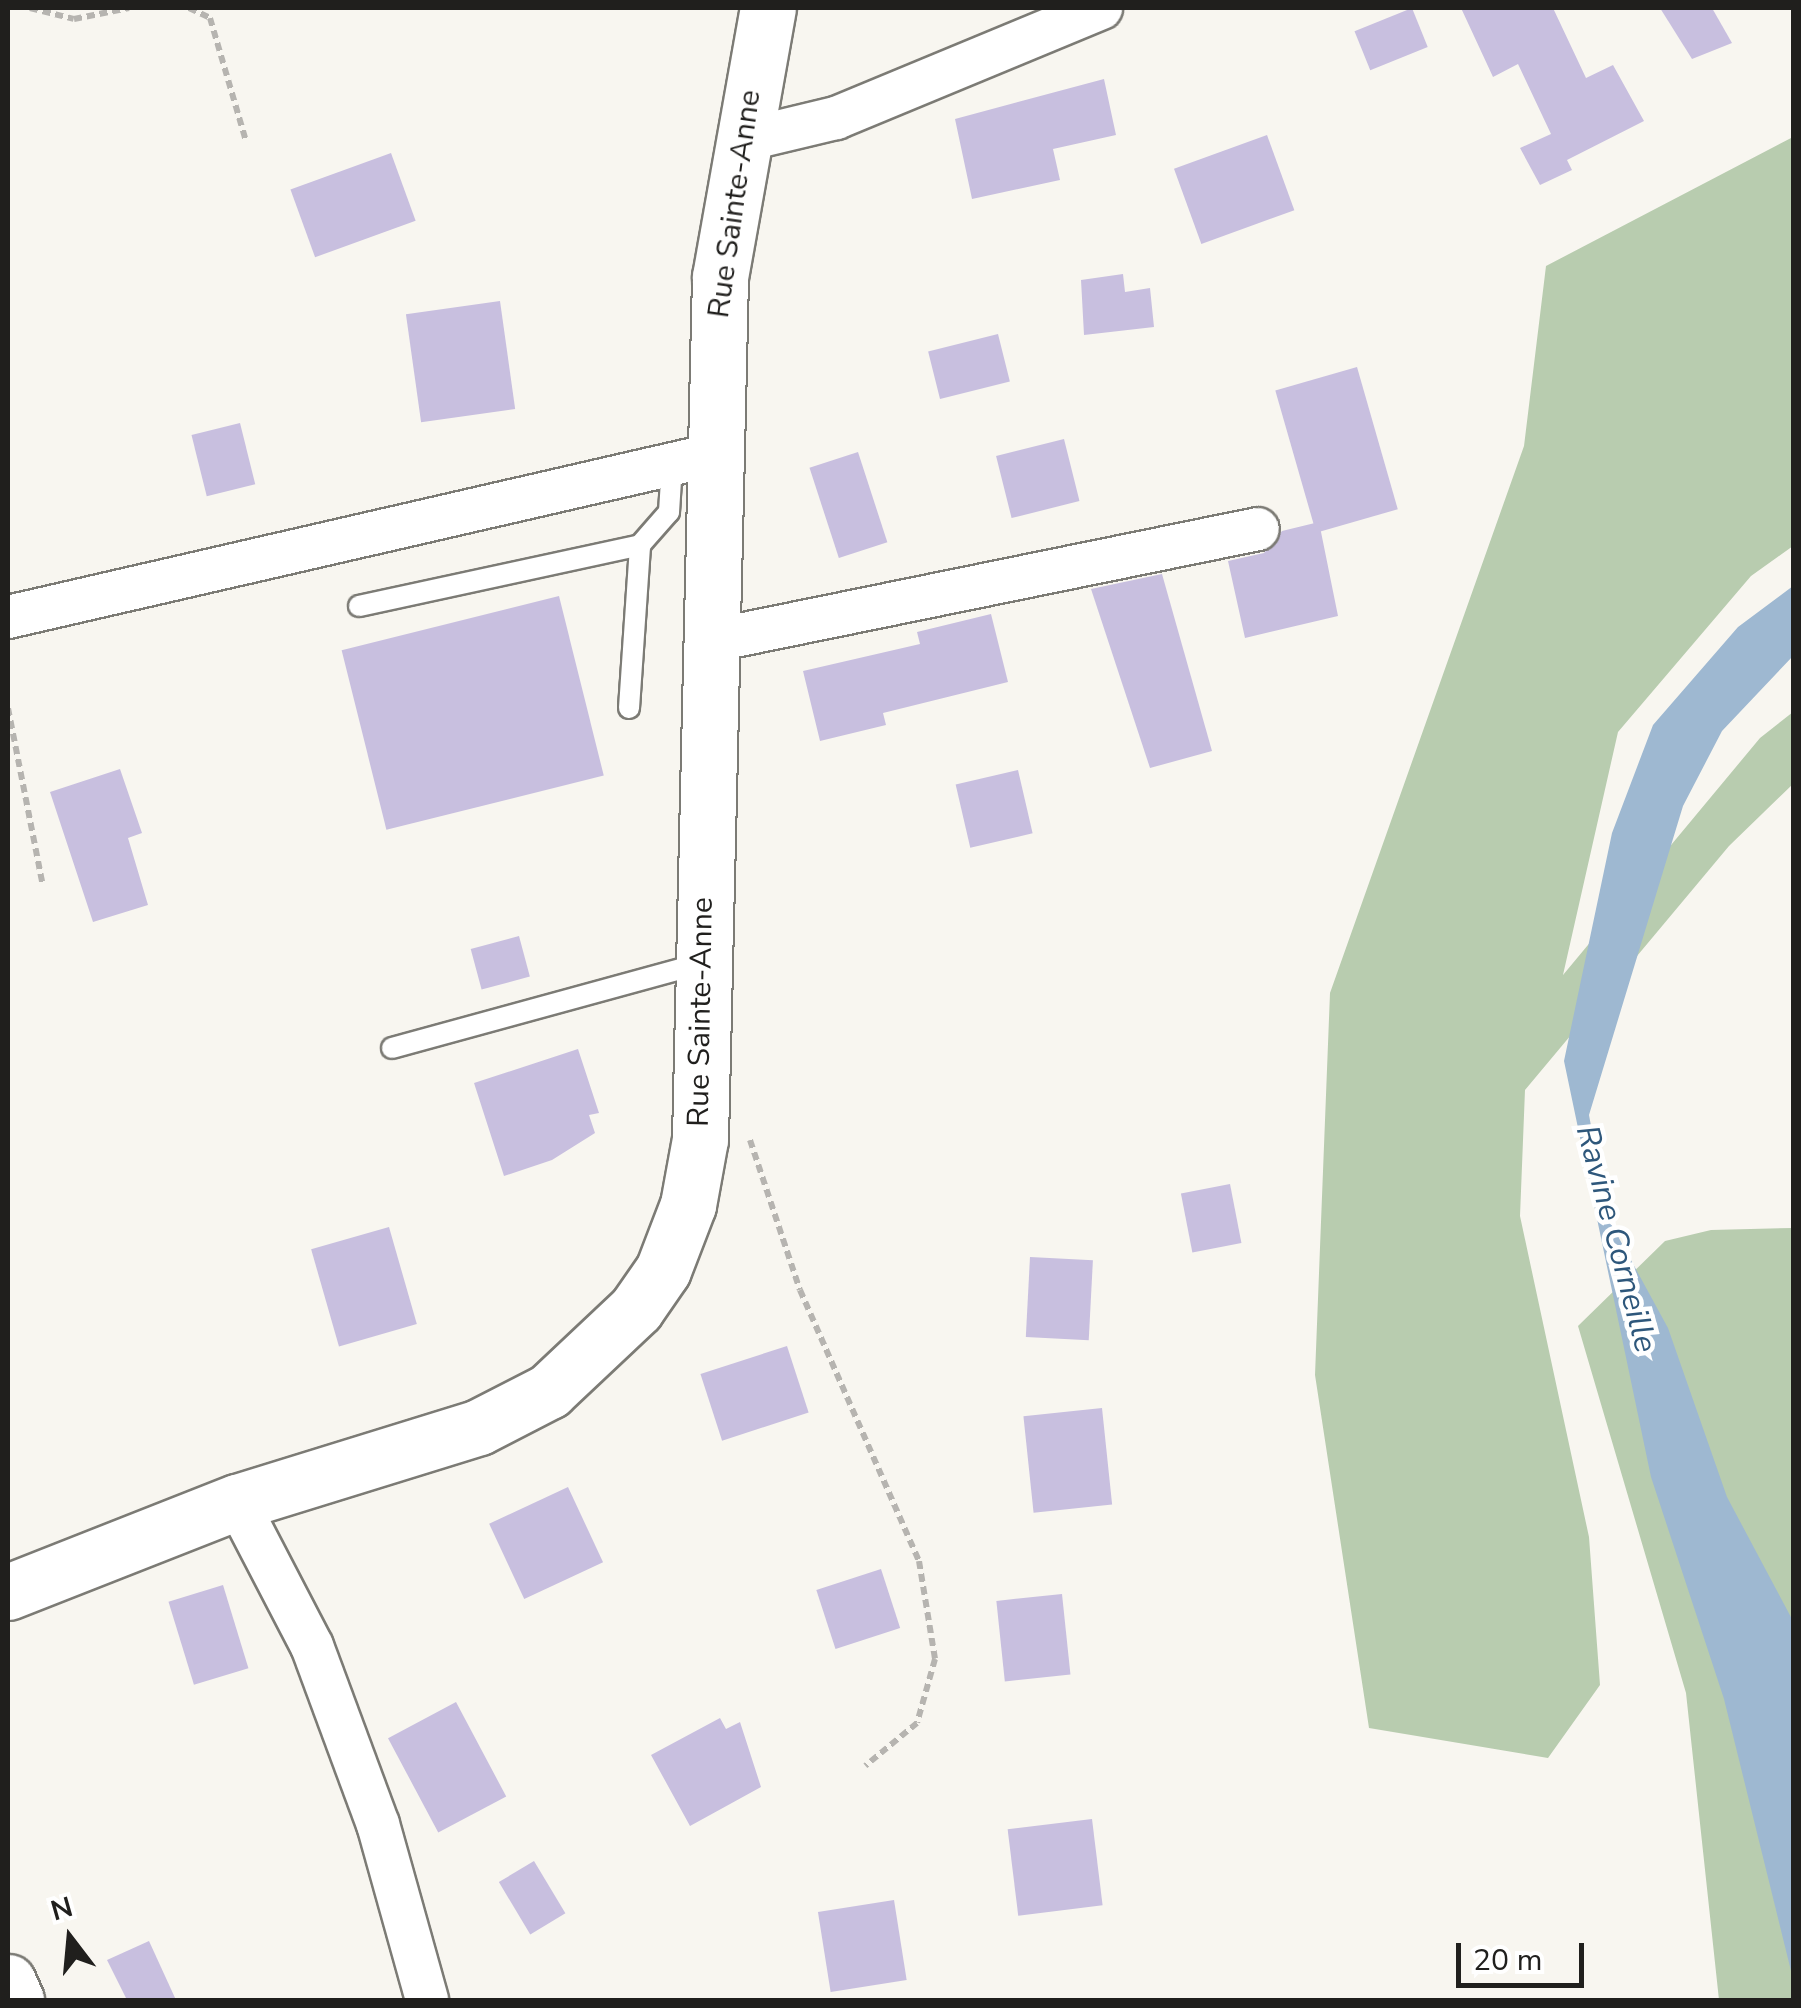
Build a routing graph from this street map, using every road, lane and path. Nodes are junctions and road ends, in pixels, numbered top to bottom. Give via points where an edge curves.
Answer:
1 (30, 8) edge
2 (129, 8) edge
3 (189, 8) edge
4 (768, 8) edge
5 (1101, 8) edge
6 (740, 141) junction
7 (246, 142) dead end
8 (692, 460) junction
9 (1258, 529) dead end
10 (640, 546) junction
11 (359, 606) dead end
12 (8, 617) edge
13 (710, 642) junction
14 (8, 708) edge
15 (629, 708) dead end
16 (43, 886) dead end
17 (701, 963) junction
18 (392, 1048) dead end
19 (702, 1074) junction
20 (237, 1502) junction
21 (8, 1592) edge
22 (864, 1766) dead end
23 (8, 1982) edge
24 (16, 2000) edge
25 (427, 2000) edge

1 - 2 path via 74,20
3 - 7 path via 210,18
4 - 6 main road, Rue Sainte-Anne
5 - 6 street via 836,118
6 - 8 main road, Rue Sainte-Anne
8 - 10 lane via 669,512
8 - 12 street
8 - 13 main road, Rue Sainte-Anne
9 - 13 street
10 - 11 lane
10 - 15 lane
13 - 17 main road, Rue Sainte-Anne
14 - 16 path
17 - 18 lane
17 - 19 main road, Rue Sainte-Anne
19 - 20 main road, Rue Sainte-Anne via 688,1205 664,1270 592,1354 549,1392 480,1427
19 - 22 path via 749,1136 800,1290 919,1562 935,1659 918,1723
20 - 21 main road, Rue Sainte-Anne
20 - 25 street via 312,1646 378,1824
23 - 24 main road

